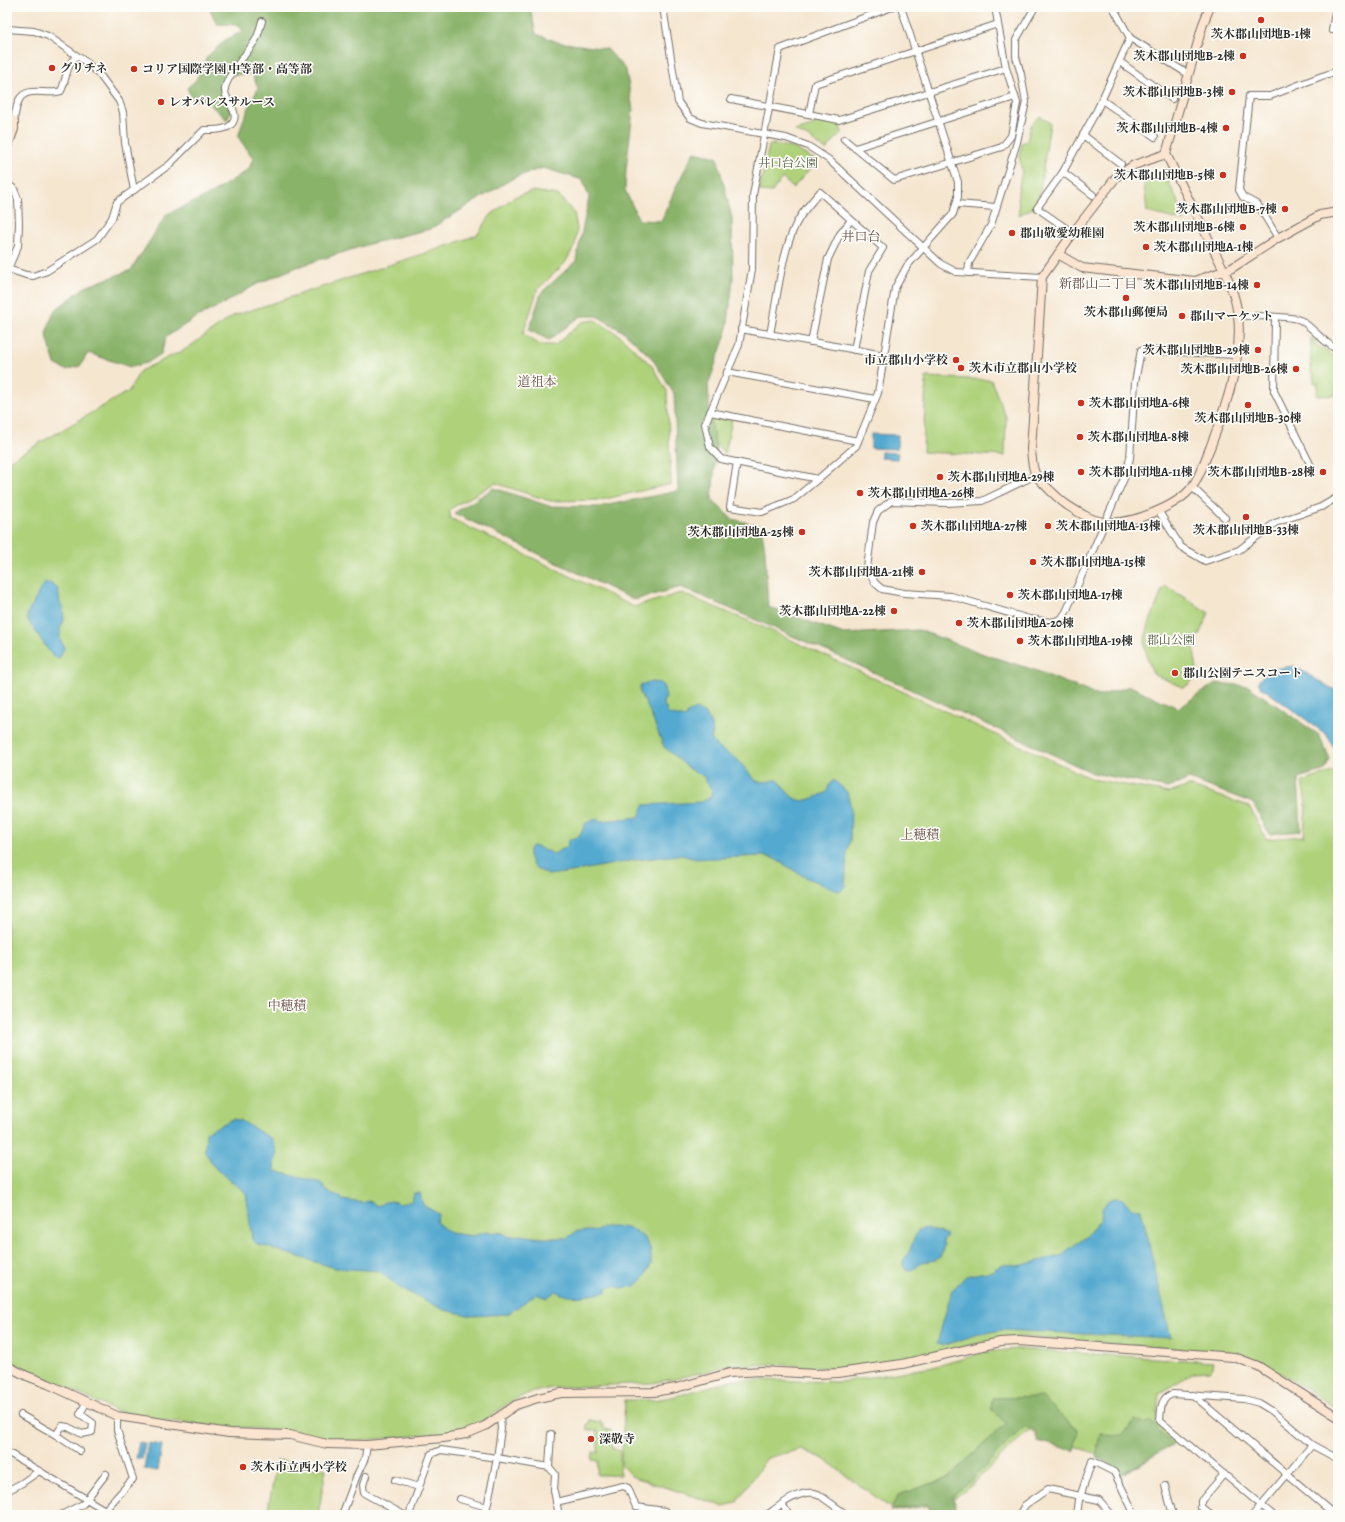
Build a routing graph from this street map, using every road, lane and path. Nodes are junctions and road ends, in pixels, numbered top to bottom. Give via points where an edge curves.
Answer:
1 (664, 7) edge
2 (892, 7) edge
3 (901, 7) edge
4 (995, 7) edge
5 (1035, 7) edge
6 (1114, 7) edge
7 (1210, 7) edge
8 (1336, 7) edge
9 (262, 21) dead end
10 (998, 24) junction
11 (7, 29) edge
12 (1338, 29) edge
13 (1130, 38) junction
14 (916, 51) junction
15 (76, 56) junction
16 (1120, 62) junction
17 (1006, 68) junction
18 (1338, 71) edge
19 (1188, 74) junction
20 (929, 92) junction
21 (1015, 97) junction
22 (731, 99) dead end
23 (1172, 99) dead end
24 (1102, 100) junction
25 (769, 107) junction
26 (808, 114) junction
27 (10, 119) edge
28 (939, 122) junction
29 (764, 134) junction
30 (1083, 135) junction
31 (1154, 137) dead end
32 (844, 139) dead end
33 (855, 148) junction
34 (7, 149) edge
35 (1166, 154) junction
36 (952, 162) junction
37 (1121, 164) dead end
38 (1063, 172) junction
39 (7, 183) edge
40 (134, 190) junction
41 (1093, 194) dead end
42 (956, 204) junction
43 (996, 208) junction
44 (1338, 212) edge
45 (850, 220) junction
46 (1073, 233) junction
47 (1278, 238) junction
48 (924, 248) junction
49 (1058, 254) junction
50 (8, 270) edge
51 (1224, 271) junction
52 (968, 273) junction
53 (1042, 277) junction
54 (1238, 316) junction
55 (1275, 317) junction
56 (741, 329) junction
57 (770, 334) junction
58 (812, 342) junction
59 (854, 350) junction
60 (1338, 350) edge
61 (1236, 355) junction
62 (884, 356) junction
63 (727, 372) junction
64 (875, 400) junction
65 (710, 412) junction
66 (858, 441) junction
67 (737, 462) junction
68 (1311, 466) dead end
69 (1036, 475) junction
70 (818, 479) junction
71 (1192, 487) junction
72 (1338, 497) edge
73 (1158, 510) junction
74 (1225, 518) dead end
75 (1105, 522) junction
76 (7, 1366) edge
77 (1193, 1395) junction
78 (86, 1403) junction
79 (21, 1415) dead end
80 (117, 1416) junction
81 (500, 1416) junction
82 (1338, 1417) edge
83 (551, 1434) dead end
84 (56, 1435) junction
85 (367, 1445) junction
86 (1312, 1445) junction
87 (80, 1451) dead end
88 (7, 1452) edge
89 (496, 1458) junction
90 (1338, 1459) edge
91 (549, 1467) junction
92 (40, 1471) junction
93 (106, 1474) dead end
94 (1224, 1474) junction
95 (1286, 1474) junction
96 (366, 1476) dead end
97 (395, 1480) dead end
98 (1165, 1486) dead end
99 (419, 1487) junction
100 (7, 1491) edge
101 (1080, 1496) junction
102 (87, 1499) junction
103 (460, 1499) dead end
104 (556, 1502) junction
105 (782, 1504) junction
106 (1261, 1505) junction
107 (487, 1506) junction
108 (107, 1513) edge
109 (1206, 1514) edge
110 (61, 1515) edge
111 (342, 1515) edge
112 (404, 1515) edge
113 (409, 1515) edge
114 (483, 1515) edge
115 (559, 1515) edge
116 (666, 1515) edge
117 (767, 1515) edge
118 (789, 1515) edge
119 (847, 1515) edge
120 (1020, 1515) edge
121 (1077, 1515) edge
122 (1112, 1515) edge
123 (1135, 1515) edge
124 (1174, 1515) edge
125 (1253, 1515) edge
126 (1273, 1515) edge
127 (1335, 1515) edge

1 - 29 street via 678,102 683,111 690,118 702,123
2 - 25 street via 780,49
3 - 14 street
4 - 10 street
5 - 43 street via 1016,40 1016,57 1026,102 1017,142
6 - 13 street
7 - 19 street
8 - 12 street via 1332,30
9 - 40 street via 256,40 234,70 225,88 234,113 234,120 230,126 217,131 204,130 169,165
10 - 14 street
10 - 17 street
11 - 15 street via 34,31 48,36
13 - 16 street
13 - 19 street
14 - 20 street
14 - 26 street via 815,84
15 - 27 street via 66,70 61,91 24,94
15 - 40 street via 98,74 119,101 123,112
16 - 23 street
16 - 24 street
17 - 20 street
17 - 21 street
18 - 47 street via 1270,96 1249,96 1239,190 1243,197 1258,205
19 - 35 street
20 - 26 street via 839,120
20 - 28 street
21 - 28 street
21 - 36 street via 1017,103 1011,136 1002,147
22 - 25 street
24 - 30 street
24 - 31 street
25 - 26 street
25 - 29 street
27 - 34 street via 14,129
28 - 33 street
28 - 36 street
29 - 48 street via 808,146 828,159
29 - 56 street via 753,195 752,269
30 - 37 street
30 - 38 street
32 - 33 street
33 - 36 street via 894,180
35 - 46 street via 1134,164 1117,176
35 - 51 street
36 - 42 street via 958,182
38 - 41 street
38 - 46 street via 1037,208
39 - 50 street via 14,189 18,199 19,224 18,246
40 - 50 street via 117,202 112,218 97,239 47,271 33,276
42 - 43 street
42 - 48 street via 953,214
43 - 52 street via 991,225 969,263
44 - 47 street via 1320,215
45 - 57 street via 820,192 808,206 796,225 786,249
45 - 58 street via 828,259
45 - 59 street via 883,248 869,271
46 - 49 street
47 - 51 street
48 - 52 street via 941,264 956,272
48 - 62 street via 907,266 895,288
49 - 51 street via 1082,268 1195,281
49 - 53 street
51 - 54 street via 1229,280
52 - 53 street
53 - 69 street via 1031,450
54 - 55 street
54 - 61 street
55 - 60 street via 1301,320
55 - 68 street via 1274,391
56 - 57 street
56 - 63 street via 739,345
57 - 58 street
58 - 59 street
59 - 62 street
61 - 71 street via 1233,376 1216,433
61 - 75 street via 1141,350 1135,382 1130,458 1126,474
62 - 64 street
63 - 64 street
63 - 65 street
64 - 66 street
65 - 66 street
65 - 67 street via 705,424 710,447 721,459
66 - 70 street via 856,446
67 - 70 street
67 - 70 street via 730,507 762,512 794,499
69 - 75 street via 1062,502 1082,514
69 - 75 street via 982,501 890,501 878,510 873,522 867,568 875,582 882,589 951,596 1029,619 1051,622 1061,619 1066,612
71 - 73 street via 1178,500
71 - 74 street
72 - 73 street via 1275,523 1239,550 1204,561 1181,547
73 - 75 street via 1122,522
76 - 78 street
77 - 86 street via 1244,1399 1259,1403
77 - 94 street via 1173,1394 1165,1398 1160,1420
77 - 95 street
78 - 80 street
78 - 84 street via 80,1414 93,1423 92,1432 82,1434 62,1426
79 - 84 street
80 - 85 street via 229,1433 290,1435 327,1444
80 - 108 street via 117,1430 133,1480
81 - 82 street via 516,1405 561,1393 654,1392 730,1373 762,1371 838,1374 902,1364 1000,1342 1019,1341 1234,1357 1258,1366
81 - 85 street via 476,1431 455,1437
81 - 89 street via 501,1429
83 - 91 street
84 - 87 street
85 - 111 street via 365,1458
86 - 90 street
86 - 95 street
88 - 92 street
89 - 91 street
89 - 99 street via 441,1450 431,1454
89 - 107 street
91 - 104 street via 555,1474
92 - 100 street
92 - 102 street
93 - 102 street
94 - 106 street
94 - 109 street via 1201,1500 1201,1507
95 - 106 street
95 - 127 street
96 - 112 street via 364,1493
97 - 99 street
98 - 124 street
99 - 113 street
101 - 120 street via 1048,1489 1025,1505
101 - 121 street
101 - 122 street via 1099,1500
101 - 123 street via 1092,1461 1114,1472
102 - 108 street
102 - 110 street via 83,1504
103 - 107 street
104 - 115 street
104 - 116 street via 623,1486 628,1488 636,1507 665,1511
105 - 117 street
105 - 118 street
105 - 119 street via 804,1493 813,1492
106 - 125 street
106 - 126 street
107 - 114 street

